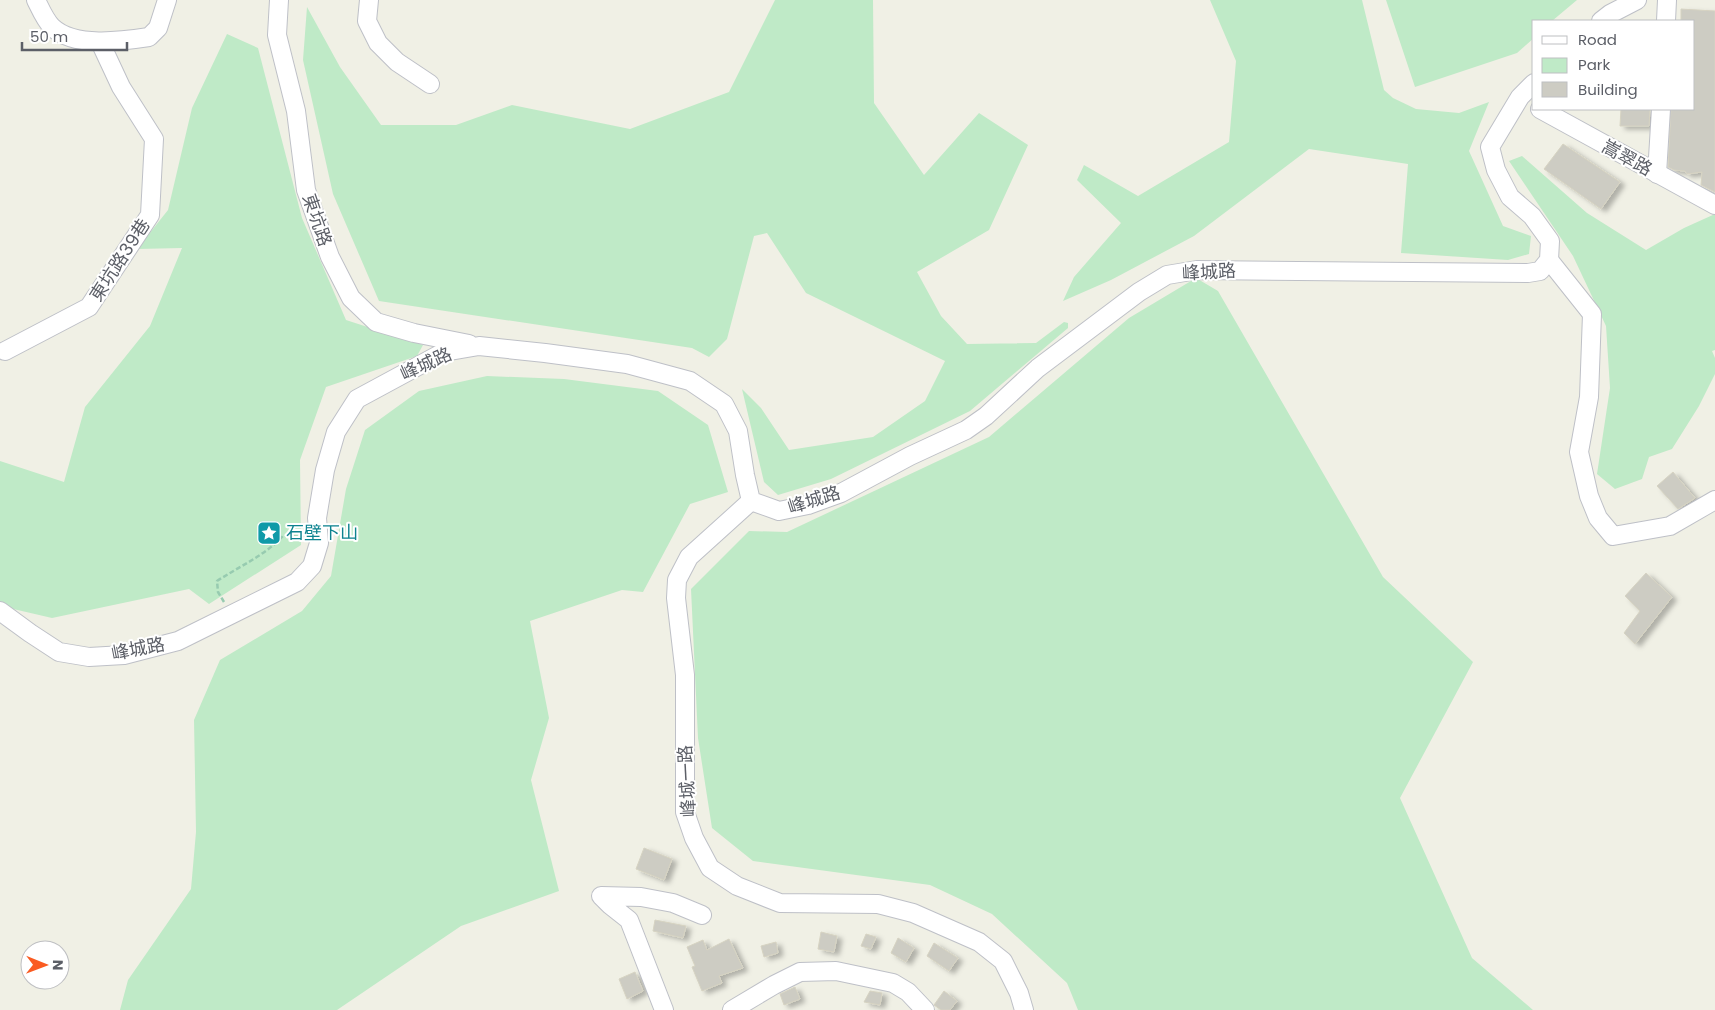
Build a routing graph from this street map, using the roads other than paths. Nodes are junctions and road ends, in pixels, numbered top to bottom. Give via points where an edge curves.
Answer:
1 (36, 0) edge
2 (167, 0) edge
3 (279, 0) edge
4 (369, 0) edge
5 (1637, 0) edge
6 (1667, 0) edge
7 (1602, 20) edge
8 (1666, 20) edge
9 (100, 42) junction
10 (430, 84) dead end
11 (1532, 88) edge
12 (1527, 101) edge
13 (1542, 110) edge
14 (1661, 110) edge
15 (1657, 174) junction
16 (1715, 205) edge
17 (1550, 260) junction
18 (479, 346) junction
19 (5, 351) dead end
20 (1715, 500) edge
21 (751, 501) junction
22 (0, 611) edge
23 (702, 915) dead end
24 (664, 1010) edge
25 (732, 1010) edge
26 (925, 1010) edge
27 (1024, 1010) edge

1 - 9 street via 52,26 69,37
2 - 9 street via 158,28 150,37
3 - 18 street, 東坑路 via 277,35 296,111 306,190 330,257 351,298 376,322
4 - 10 street via 367,21 378,43 397,62
5 - 7 street
6 - 8 street
9 - 19 street, 東坑路39巷 via 121,87 154,139 150,215 89,307
11 - 12 street
12 - 17 street via 1490,147 1496,170 1510,197 1532,216 1550,241
13 - 15 street, 嵩翠路
14 - 15 street
15 - 16 street, 嵩翠路
17 - 20 street via 1592,314 1589,398 1579,452 1589,496 1598,518 1613,536 1670,526
17 - 21 street, 峰城路 via 1540,271 1528,273 1197,270 1167,275 1131,297 1046,362 966,430 841,493 808,505 779,511
18 - 21 street, 峰城路 via 627,364 690,381 724,404 738,431
18 - 22 street, 峰城路 via 444,352 357,399 336,432 325,470 317,518 319,544 312,566 297,582 178,640 124,655 89,657 59,652
21 - 27 street, 峰城一路 via 689,557 678,580 676,598 685,675 685,812 710,868 737,886 780,903 878,904 913,913 980,942 1003,961
23 - 24 street via 674,903 641,897 601,896 629,920
25 - 26 street via 800,972 836,971 893,984 908,992

